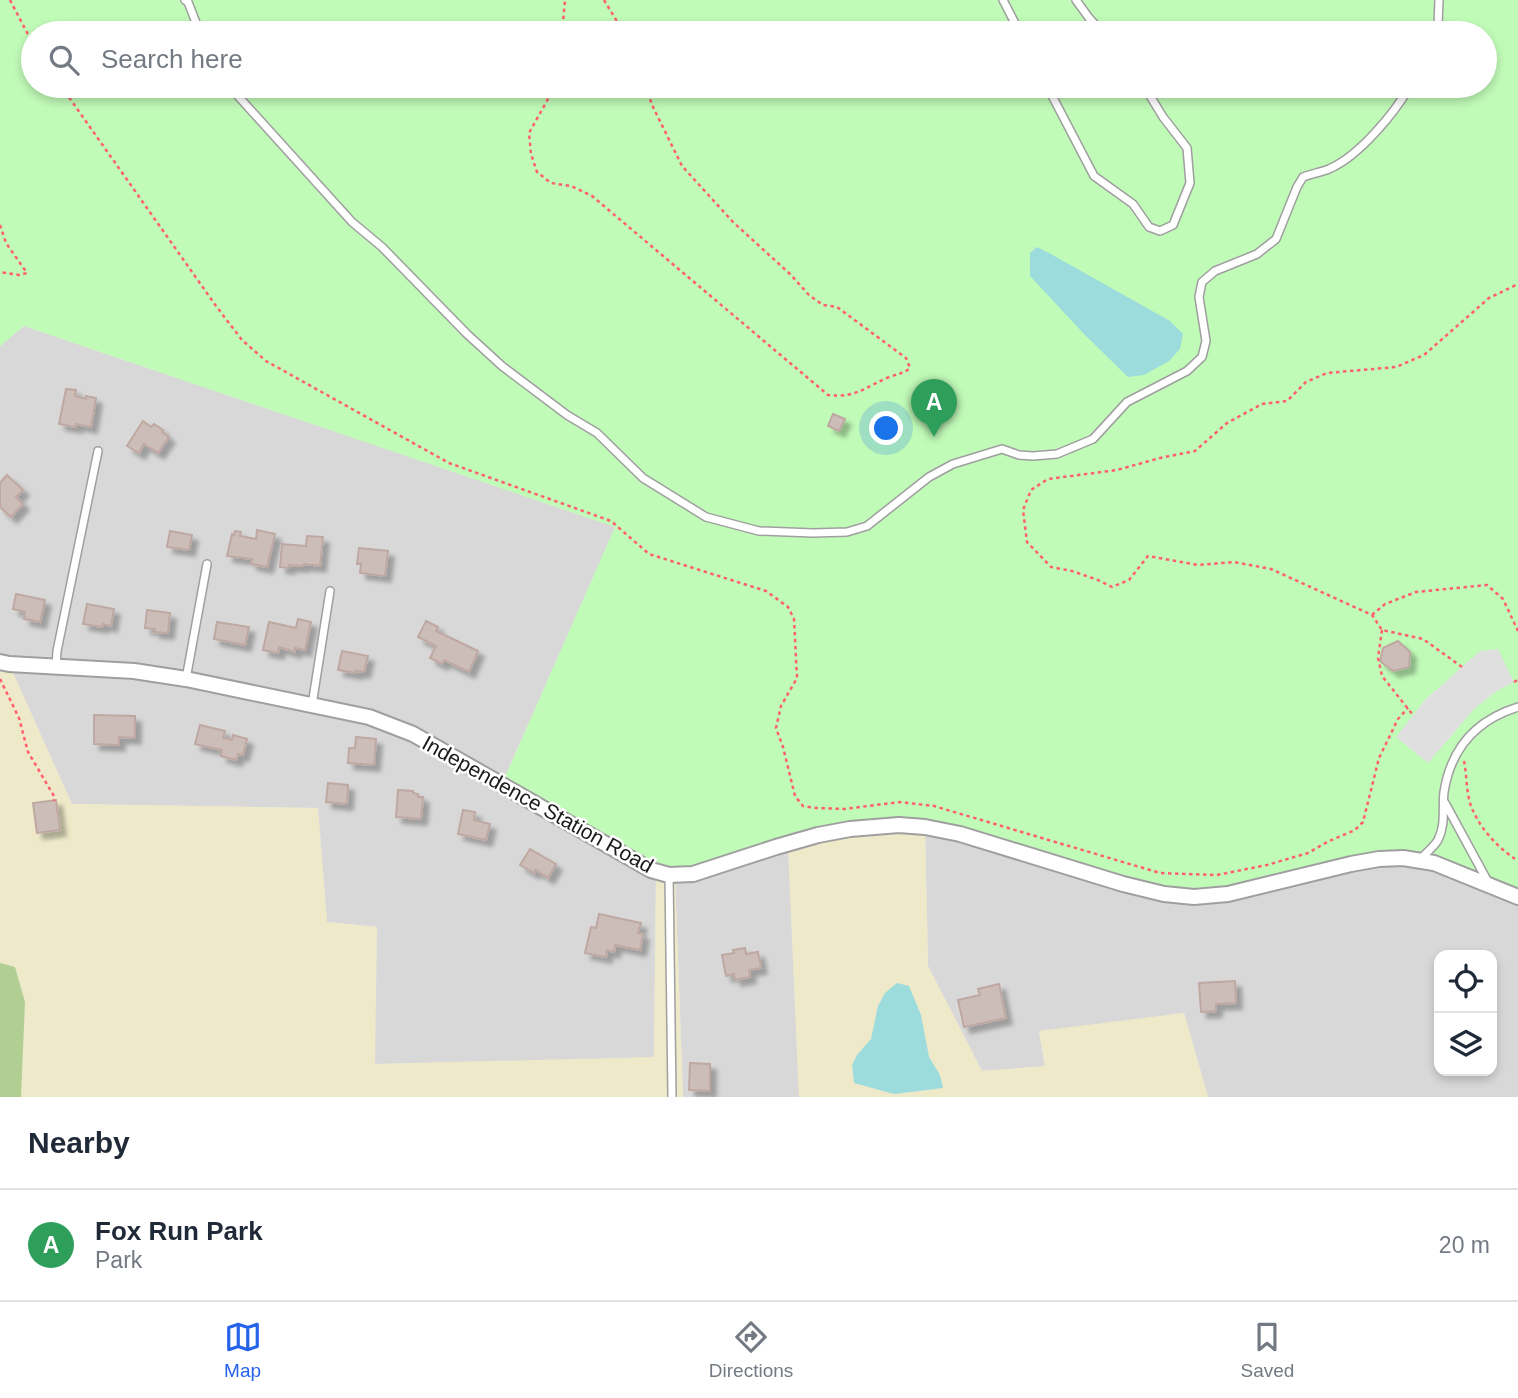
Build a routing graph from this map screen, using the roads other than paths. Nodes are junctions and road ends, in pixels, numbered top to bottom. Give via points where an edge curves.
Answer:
1 (185, 0) edge
2 (1003, 0) edge
3 (1076, 0) edge
4 (1439, 0) edge
5 (196, 21) edge
6 (1014, 21) edge
7 (1092, 21) edge
8 (1438, 21) edge
9 (240, 98) edge
10 (1053, 98) edge
11 (1151, 98) edge
12 (1403, 98) edge
13 (98, 451) dead end
14 (207, 564) dead end
15 (330, 591) dead end
16 (0, 662) edge
17 (56, 667) junction
18 (186, 679) junction
19 (313, 705) junction
20 (1518, 706) edge
21 (1444, 802) junction
22 (1419, 861) junction
23 (669, 875) junction
24 (1490, 886) junction
25 (1518, 897) edge
26 (671, 1097) edge

1 - 5 lane
2 - 6 lane
3 - 7 lane
4 - 8 lane
9 - 12 lane via 352,222 467,334 502,366 597,433 643,478 706,516 759,531 813,533 867,526 953,464 1002,449 1019,455 1057,454 1093,439 1127,401 1187,370 1202,357 1206,341 1199,297 1202,282 1276,239 1303,177 1331,168 1362,147
10 - 11 lane via 1094,176 1133,204 1149,227 1160,231 1173,225 1190,183 1186,148
13 - 17 lane
14 - 18 lane
15 - 19 lane
16 - 17 street, Independence Station Road
17 - 18 street, Independence Station Road
18 - 19 street, Independence Station Road
19 - 23 street, Independence Station Road via 369,717 413,734 651,870
20 - 21 lane via 1469,734 1453,758
21 - 22 lane via 1437,841
21 - 24 lane
22 - 23 street, Independence Station Road via 1379,859 1228,894 1194,897 1123,884 960,834 899,825 818,835 693,874
22 - 24 street, Independence Station Road
23 - 26 lane
24 - 25 street, Independence Station Road

